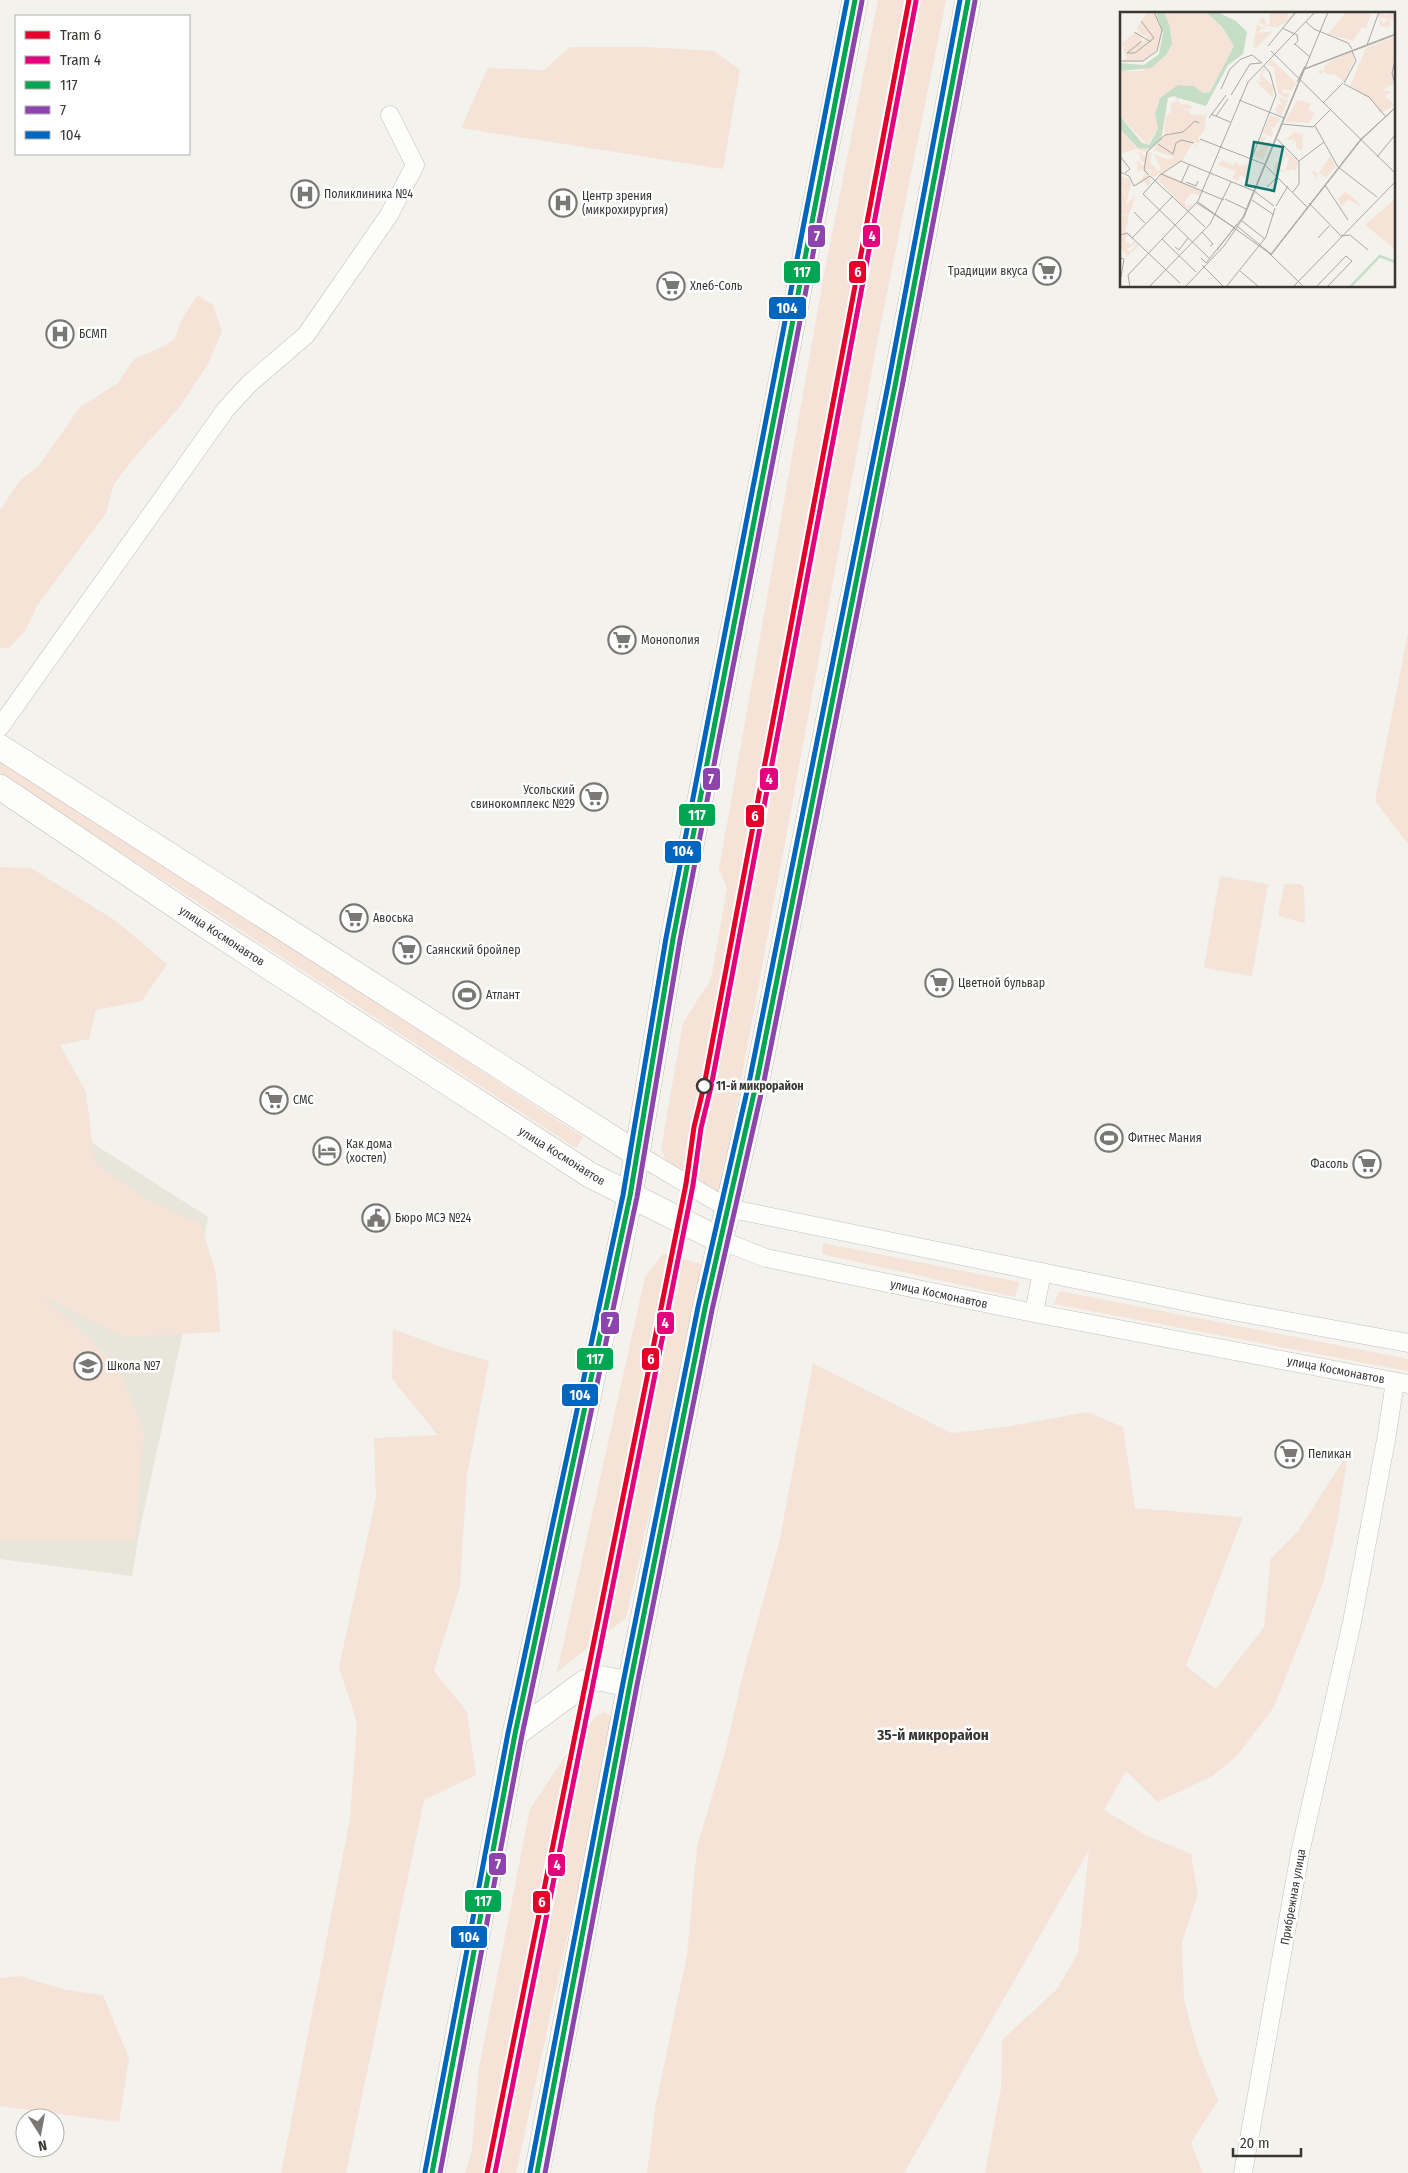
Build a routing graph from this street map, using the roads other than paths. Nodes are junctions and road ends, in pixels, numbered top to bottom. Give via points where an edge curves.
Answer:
1 (855, 0) edge
2 (968, 0) edge
3 (390, 115) dead end
4 (0, 727) edge
5 (0, 747) edge
6 (0, 787) edge
7 (637, 1154) junction
8 (630, 1196) junction
9 (727, 1208) junction
10 (720, 1240) junction
11 (1042, 1272) junction
12 (1034, 1313) junction
13 (1408, 1343) edge
14 (1401, 1383) edge
15 (630, 1684) junction
16 (515, 1734) junction
17 (432, 2173) edge
18 (537, 2173) edge
19 (1243, 2173) edge

1 - 7 main road via 673,939
2 - 9 main road via 761,1061
3 - 4 street via 415,165 389,215 306,335 249,384 226,409
5 - 7 main road
6 - 8 main road, улица Космонавтов via 197,920 590,1175
7 - 8 main road
7 - 9 street
8 - 10 main road, улица Космонавтов
8 - 16 main road
9 - 10 main road
9 - 11 street
10 - 12 street, улица Космонавтов via 766,1258
10 - 15 main road
11 - 12 street
11 - 13 street
12 - 14 street, улица Космонавтов
14 - 19 street, Прибрежная улица via 1386,1440 1352,1622 1300,1853
15 - 16 main road via 598,1678 584,1683
15 - 18 main road
16 - 17 main road

